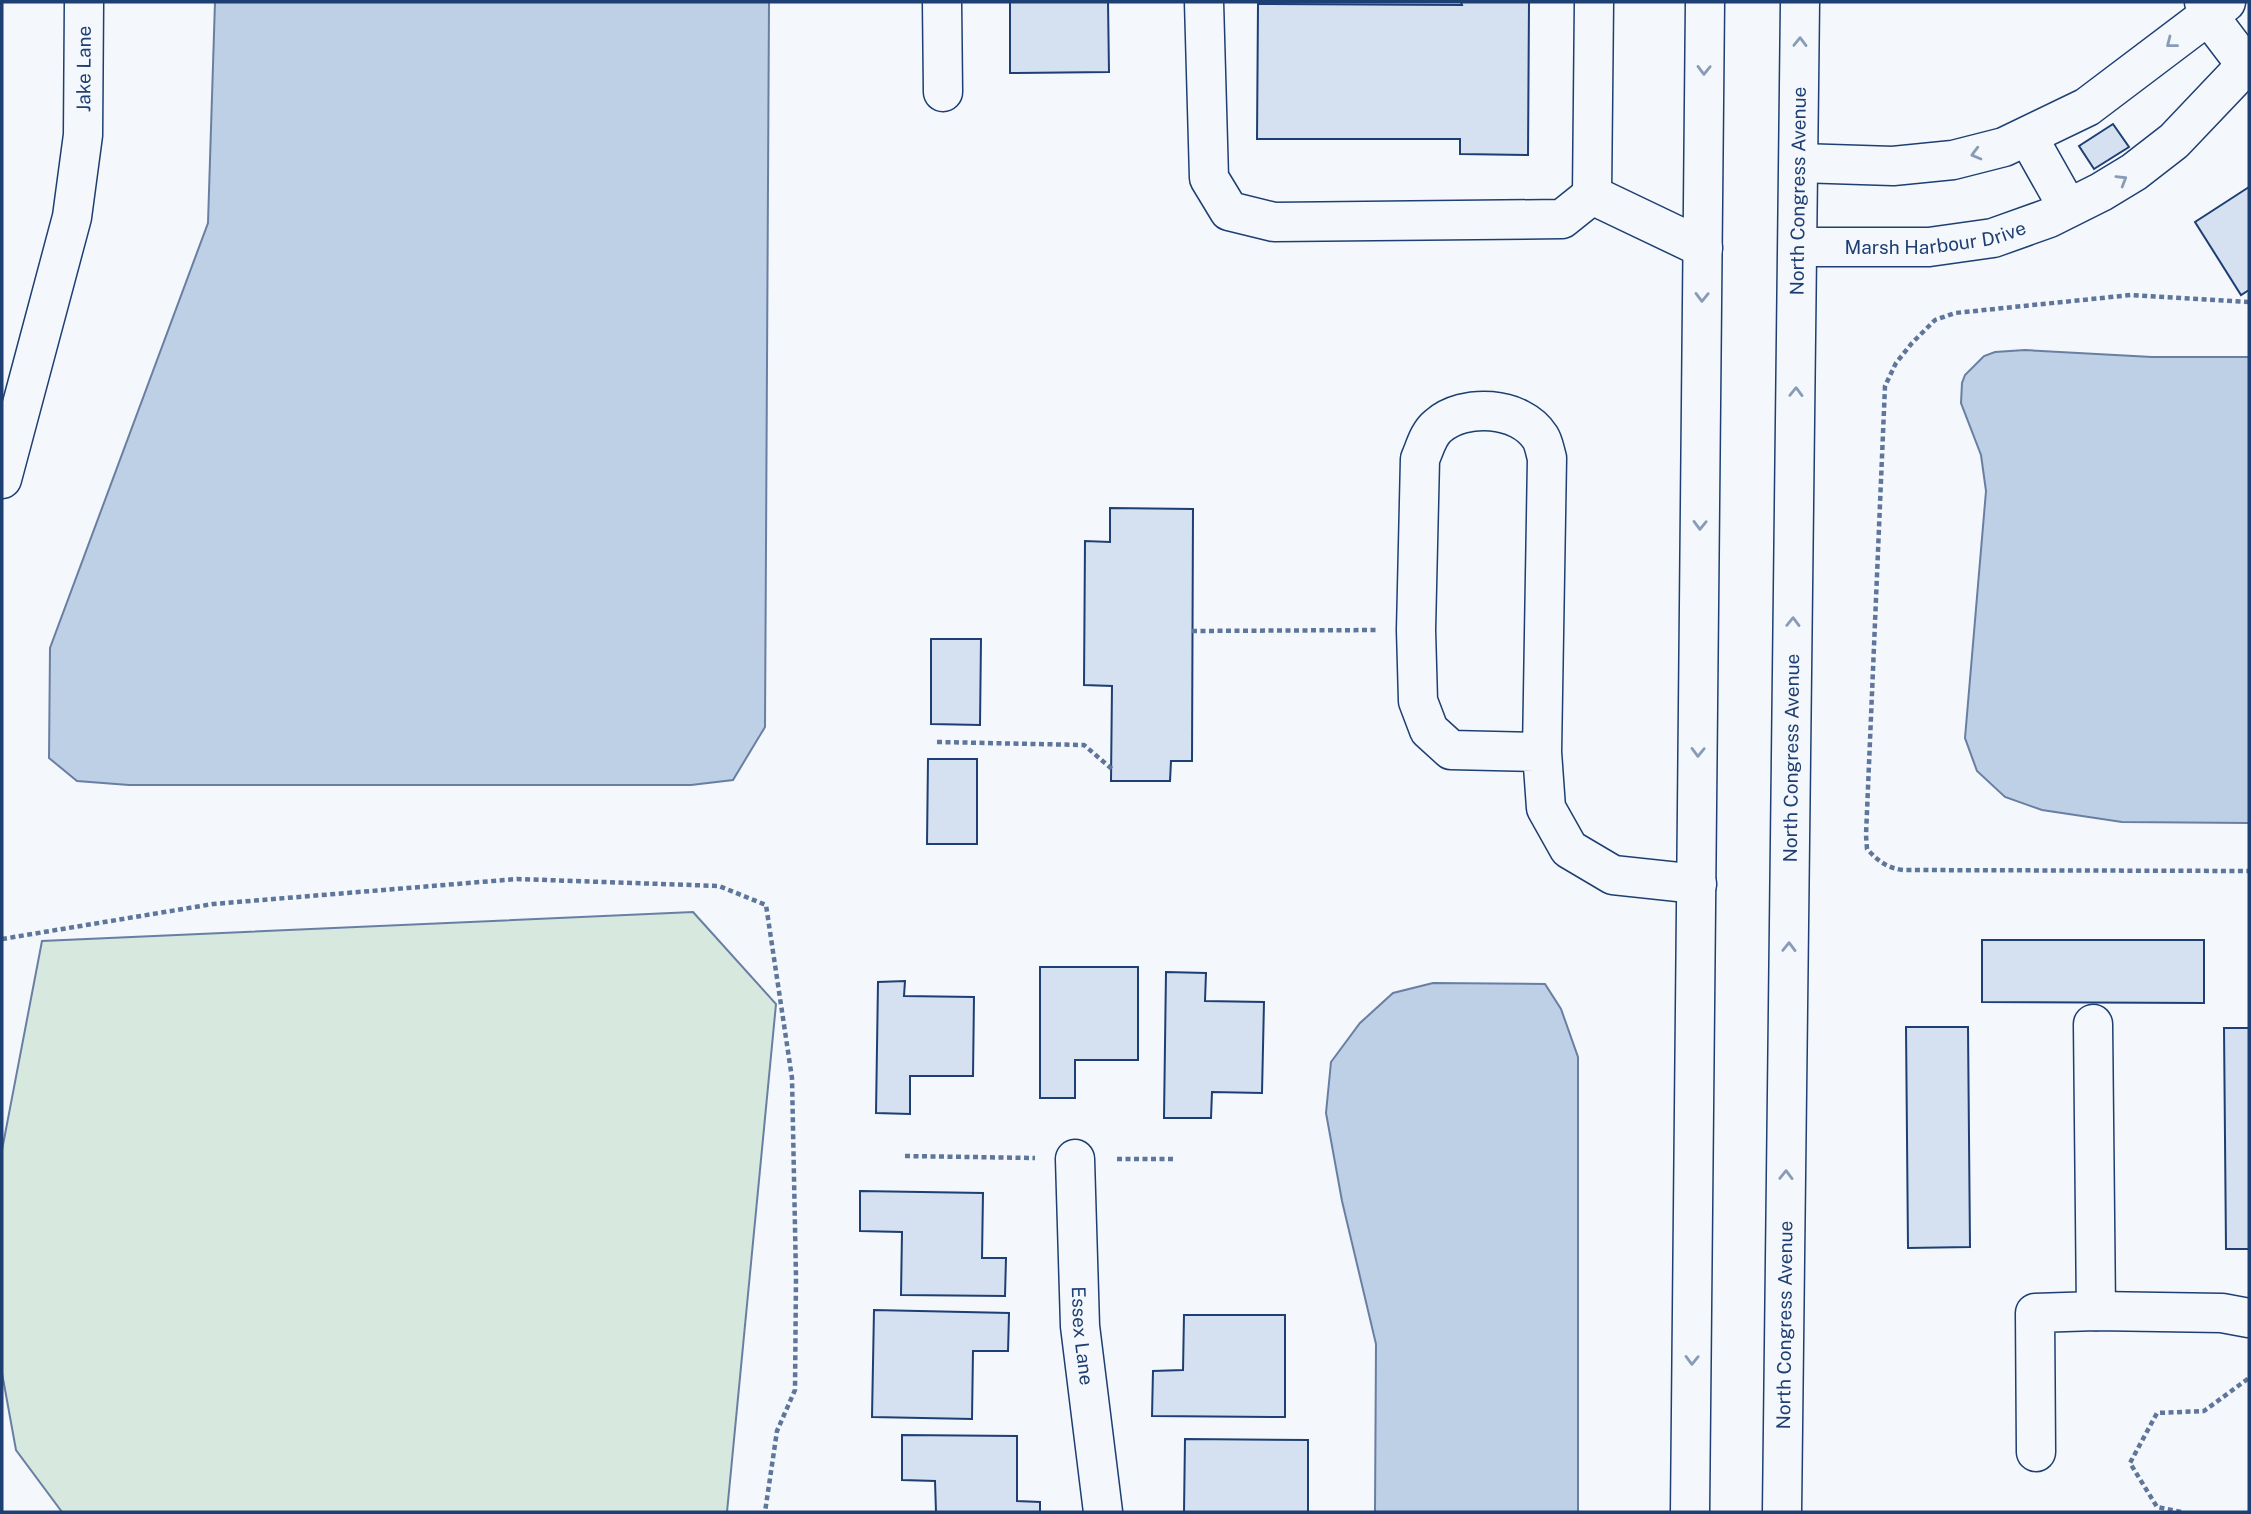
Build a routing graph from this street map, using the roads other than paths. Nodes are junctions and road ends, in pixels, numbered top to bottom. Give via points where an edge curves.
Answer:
1 (85, 2) edge
2 (942, 2) edge
3 (1204, 2) edge
4 (1594, 2) edge
5 (1705, 2) edge
6 (1800, 2) edge
7 (2213, 6) edge
8 (2248, 64) edge
9 (943, 92) dead end
10 (2028, 137) junction
11 (1799, 163) junction
12 (1592, 195) junction
13 (2068, 208) junction
14 (1798, 247) junction
15 (1703, 248) junction
16 (2, 479) edge
17 (1542, 752) junction
18 (1697, 884) junction
19 (2094, 1024) dead end
20 (1075, 1159) dead end
21 (2096, 1311) junction
22 (2249, 1318) edge
23 (2036, 1452) dead end
24 (1103, 1512) edge
25 (1690, 1512) edge
26 (1782, 1512) edge

1 - 16 street, Jake Lane via 83,135 72,217
2 - 9 street
3 - 12 street via 1209,178 1229,211 1275,222 1562,219
4 - 12 street
5 -> 15 street
11 -> 6 street, North Congress Avenue
7 - 8 street, Marsh Harbour Drive
7 -> 10 street, Marsh Harbour Drive via 2087,107
13 -> 8 street, Marsh Harbour Drive via 2134,172 2174,141
10 -> 11 street, Marsh Harbour Drive via 1953,160 1893,166
10 - 13 street
11 - 14 street, North Congress Avenue
12 - 15 street
13 - 14 street, Marsh Harbour Drive via 1993,238 1929,247
26 -> 14 street, North Congress Avenue
15 -> 18 street
17 - 17 street via 1547,458 1540,437 1524,422 1490,410 1472,410 1438,425 1420,459 1418,701 1429,730 1451,750
17 - 18 street via 1545,808 1569,849 1613,875
18 -> 25 street
19 - 21 street
20 - 24 street, Essex Lane via 1080,1326
21 - 22 street via 2222,1313
21 - 23 street via 2035,1313

